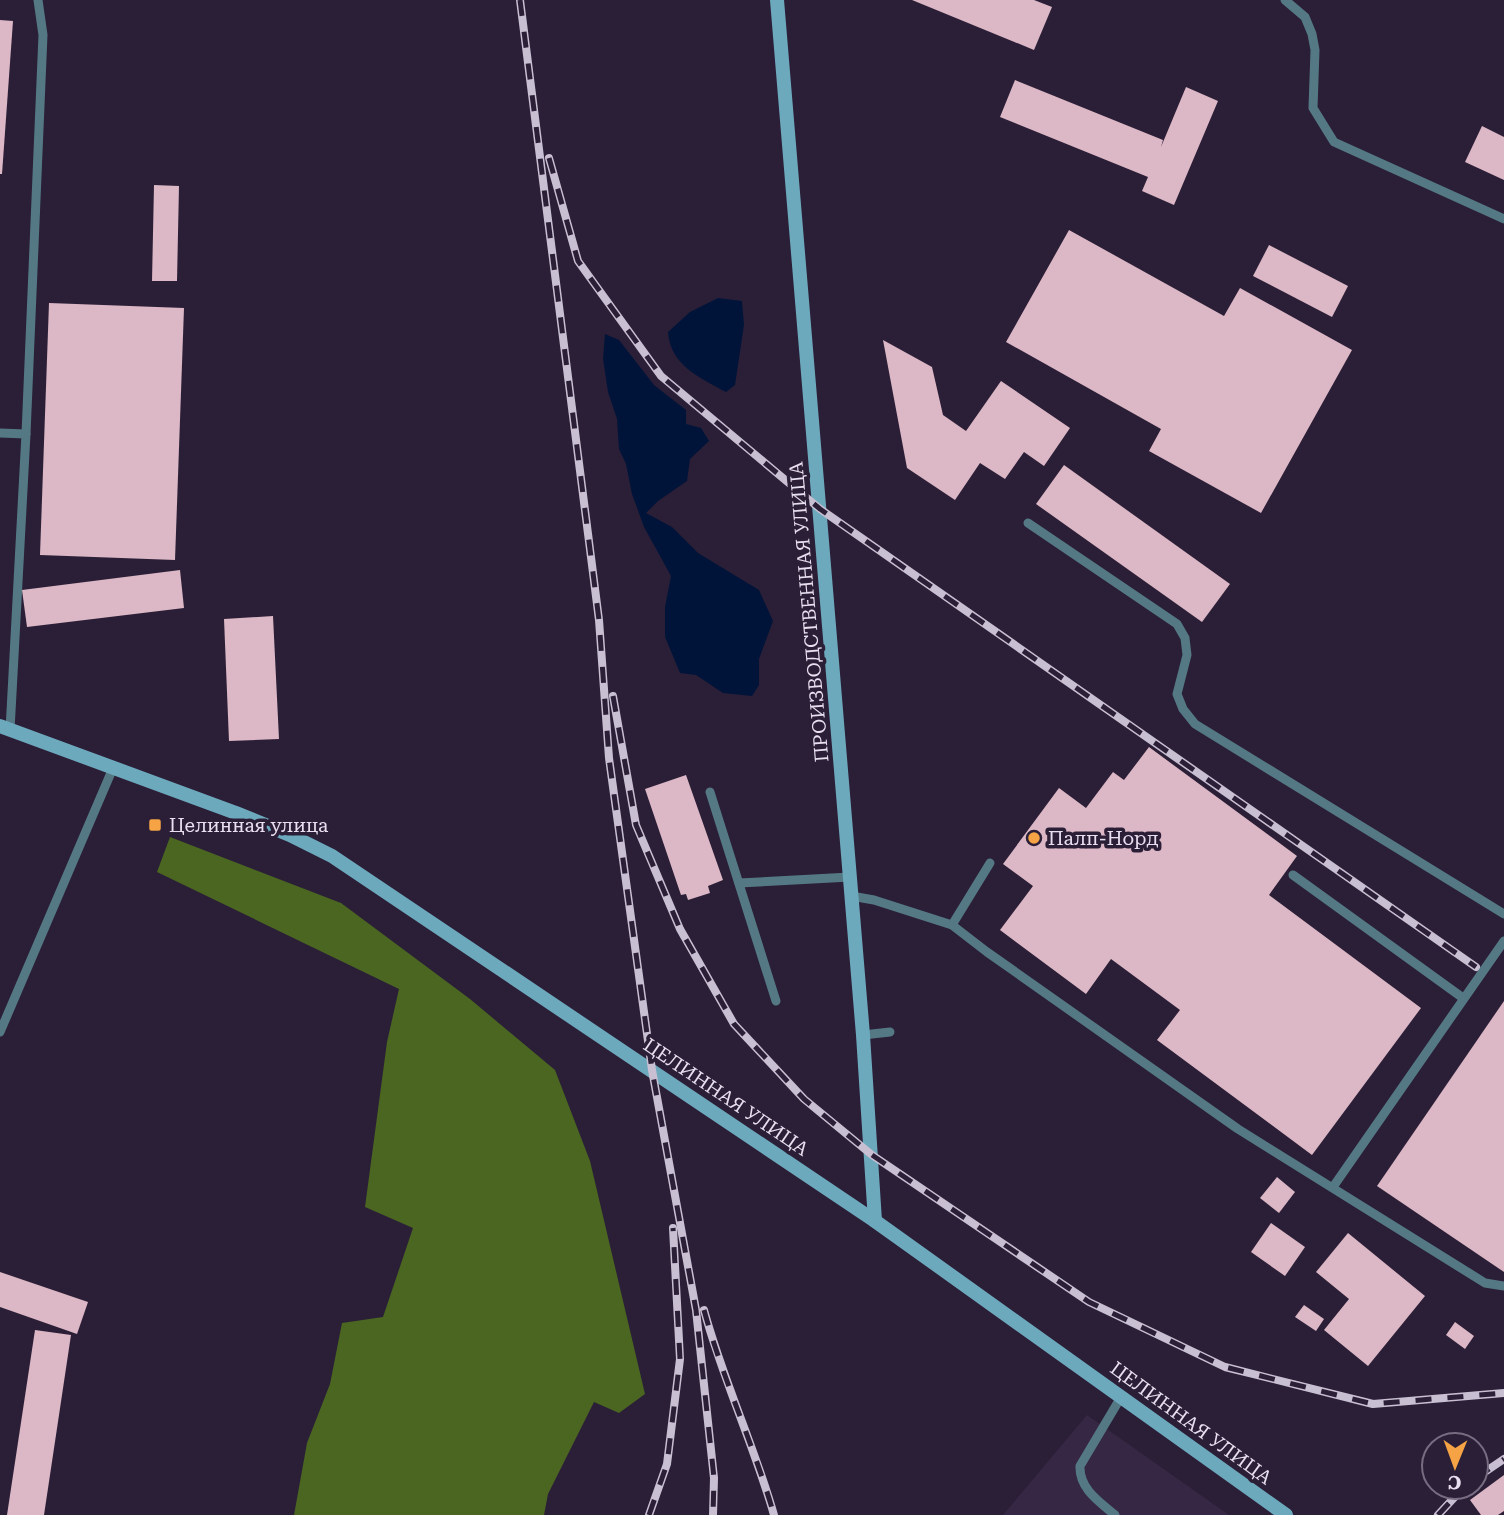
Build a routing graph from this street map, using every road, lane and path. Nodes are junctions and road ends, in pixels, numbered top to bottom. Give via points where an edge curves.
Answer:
1 (38, 0) edge
2 (777, 0) edge
3 (1285, 0) edge
4 (1504, 219) edge
5 (0, 433) edge
6 (26, 434) junction
7 (1028, 523) dead end
8 (5, 728) edge
9 (113, 768) junction
10 (710, 792) dead end
11 (990, 863) dead end
12 (1293, 875) dead end
13 (850, 877) junction
14 (739, 883) junction
15 (851, 896) junction
16 (1504, 915) edge
17 (952, 925) junction
18 (1504, 941) edge
19 (1463, 998) junction
20 (776, 1000) dead end
21 (0, 1032) edge
22 (890, 1032) dead end
23 (863, 1035) junction
24 (1333, 1187) junction
25 (875, 1221) junction
26 (1504, 1286) edge
27 (1121, 1397) junction
28 (1115, 1515) edge
29 (1286, 1515) edge

1 - 6 lane via 43,35
2 - 13 street, ПРОИЗВОДСТВЕННАЯ УЛИЦА
3 - 4 lane via 1305,17 1312,34 1313,108 1334,142
5 - 6 lane
6 - 8 lane
7 - 16 lane via 1177,624 1188,654 1177,694 1195,724
8 - 9 street, ЦЕЛИННАЯ УЛИЦА
9 - 21 lane
9 - 25 street, ЦЕЛИННАЯ УЛИЦА via 236,813 332,856
10 - 14 lane
11 - 17 lane
12 - 19 lane
13 - 14 lane
13 - 15 street, ПРОИЗВОДСТВЕННАЯ УЛИЦА
14 - 20 lane
15 - 17 lane
15 - 23 street, ПРОИЗВОДСТВЕННАЯ УЛИЦА
17 - 24 lane via 1238,1129
18 - 19 lane
19 - 24 lane
22 - 23 lane
23 - 25 street, ПРОИЗВОДСТВЕННАЯ УЛИЦА
24 - 26 lane via 1485,1283
25 - 27 street, ЦЕЛИННАЯ УЛИЦА
27 - 28 lane via 1080,1466 1079,1477
27 - 29 street, ЦЕЛИННАЯ УЛИЦА

